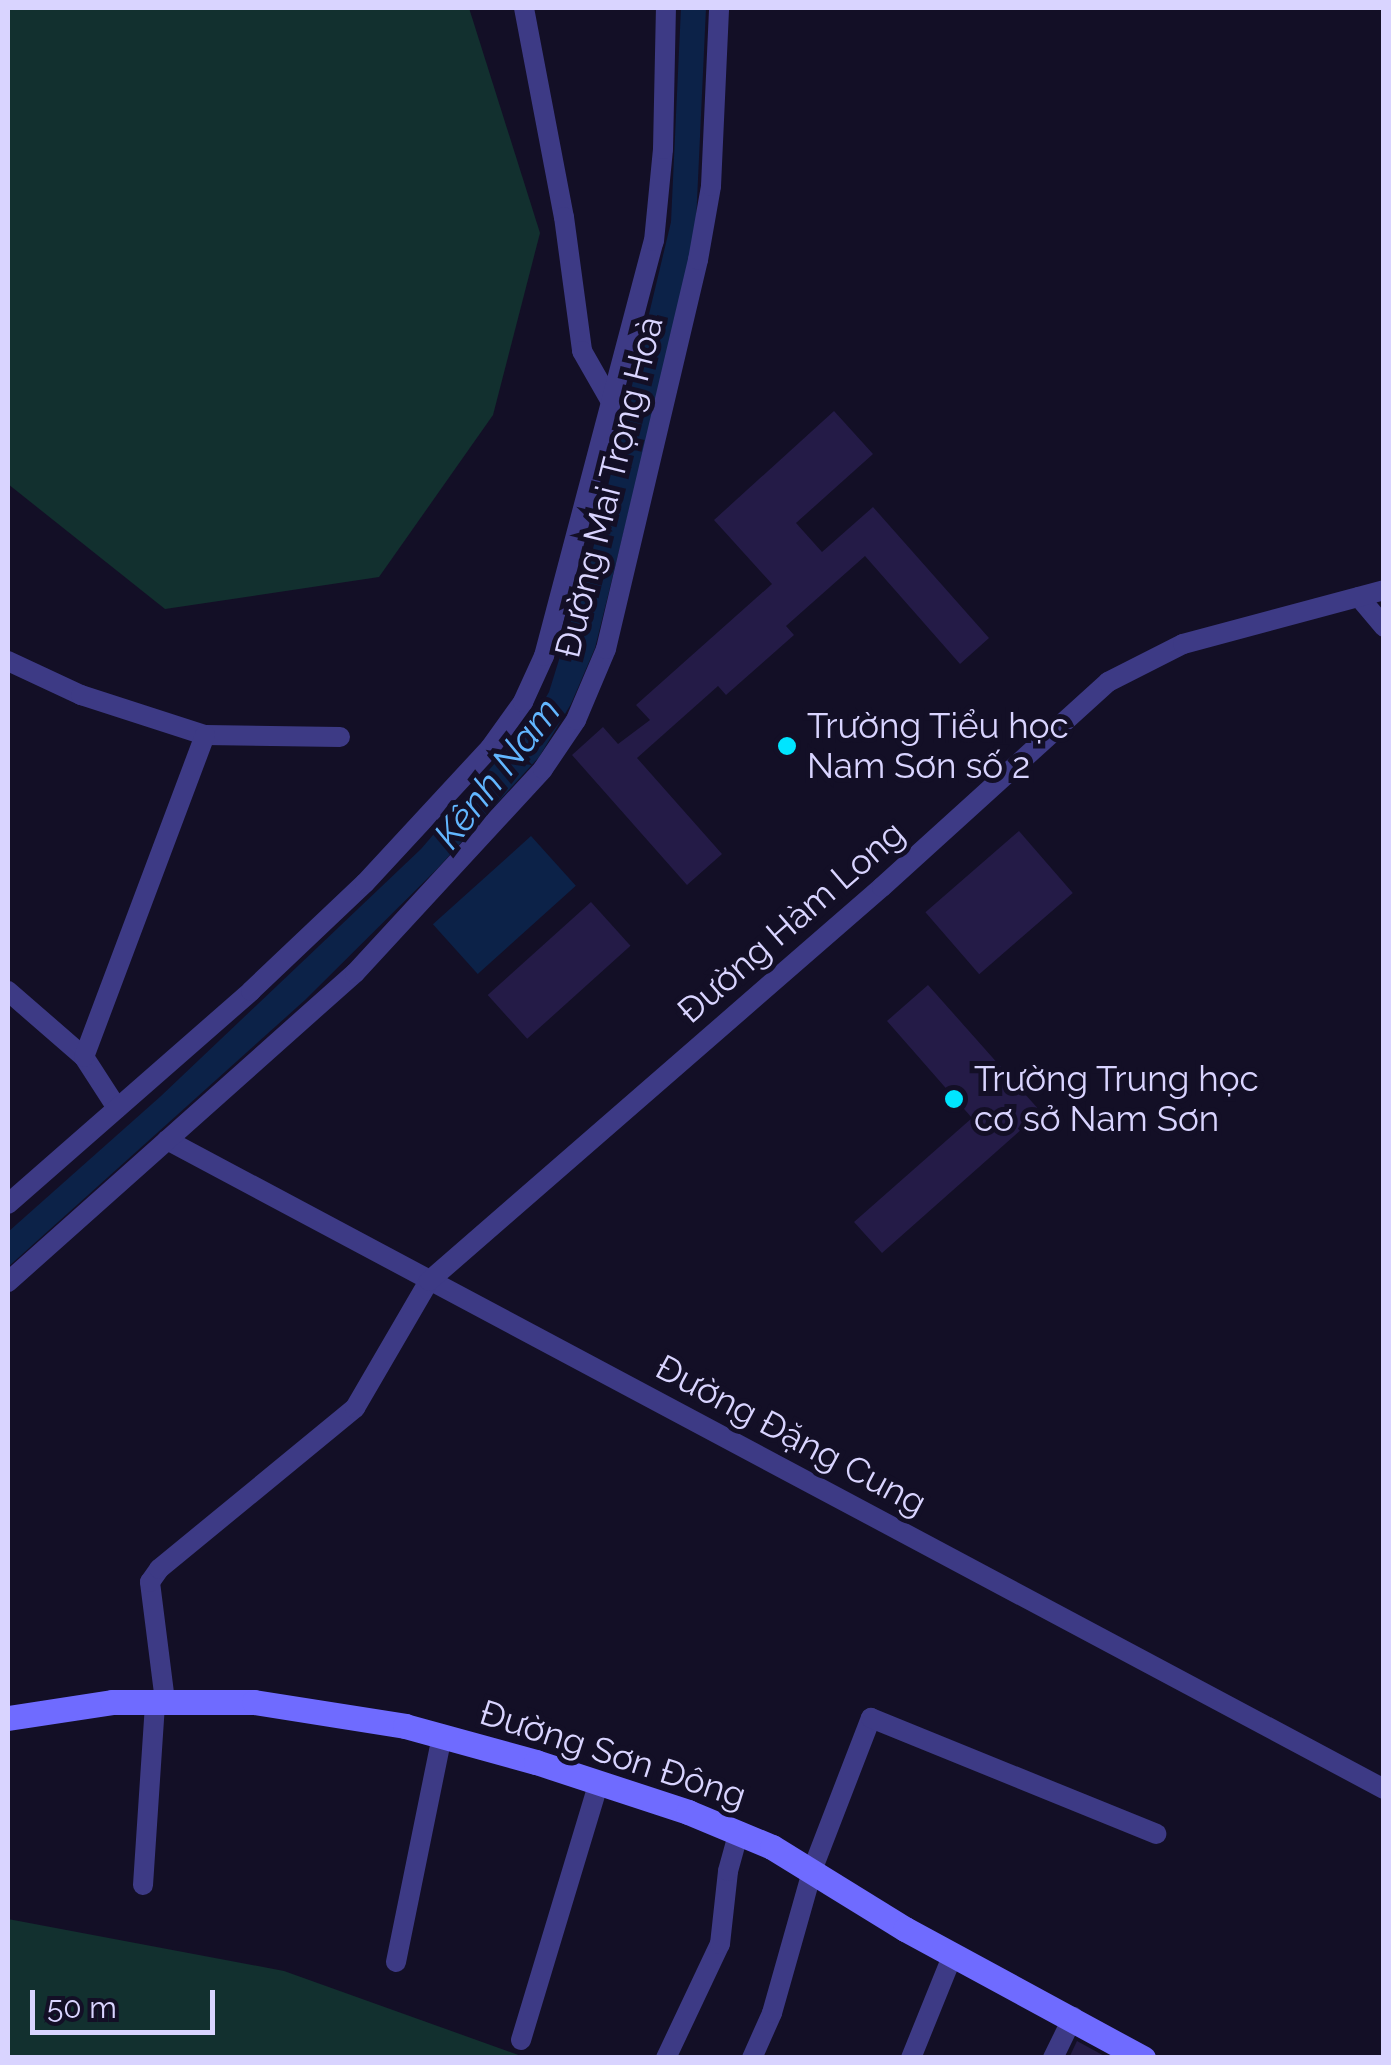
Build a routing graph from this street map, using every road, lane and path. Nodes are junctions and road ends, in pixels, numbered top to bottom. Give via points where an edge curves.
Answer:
1 (524, 8) edge
2 (666, 8) edge
3 (719, 8) edge
4 (610, 400) junction
5 (1384, 590) edge
6 (1359, 597) junction
7 (1384, 627) edge
8 (8, 661) edge
9 (205, 735) junction
10 (340, 737) dead end
11 (8, 991) edge
12 (84, 1056) junction
13 (117, 1108) junction
14 (168, 1140) junction
15 (8, 1204) edge
16 (429, 1280) junction
17 (8, 1282) edge
18 (160, 1702) junction
19 (8, 1718) edge
20 (442, 1736) junction
21 (599, 1782) junction
22 (1384, 1789) edge
23 (739, 1832) junction
24 (1156, 1834) dead end
25 (812, 1868) junction
26 (143, 1884) dead end
27 (953, 1954) junction
28 (396, 1962) dead end
29 (1073, 2016) junction
30 (521, 2040) dead end
31 (666, 2058) edge
32 (752, 2058) edge
33 (911, 2058) edge
34 (1052, 2058) edge
35 (1143, 2058) edge

1 - 4 street via 582,351
2 - 4 street via 654,241
3 - 14 street, Đường Mai Trọng Hoà via 710,186 698,260 606,649 576,720 543,769 355,973
4 - 13 street via 544,656 504,730 365,883
5 - 6 street, Đường Hàm Long
6 - 7 street
6 - 16 street, Đường Hàm Long via 1183,644 1108,682
8 - 9 street via 81,696
9 - 10 street
9 - 12 street
11 - 12 street
12 - 13 street
13 - 15 street
14 - 16 street, Đường Đặng Cung
14 - 17 street, Đường Mai Trọng Hoà
16 - 18 street, Đường Hàm Long via 354,1408 150,1582
16 - 22 street, Đường Đặng Cung
18 - 19 main road, Đường Sơn Đông
18 - 20 main road, Đường Sơn Đông via 291,1706
18 - 26 street
20 - 21 main road, Đường Sơn Đông
20 - 28 street
21 - 23 main road, Đường Sơn Đông
21 - 30 street
23 - 25 main road, Đường Sơn Đông
23 - 31 street via 720,1944
24 - 25 street via 871,1718
25 - 27 main road, Đường Sơn Đông
25 - 32 street via 772,2013
27 - 29 main road, Đường Sơn Đông
27 - 33 street
29 - 34 street
29 - 35 main road, Đường Sơn Đông

